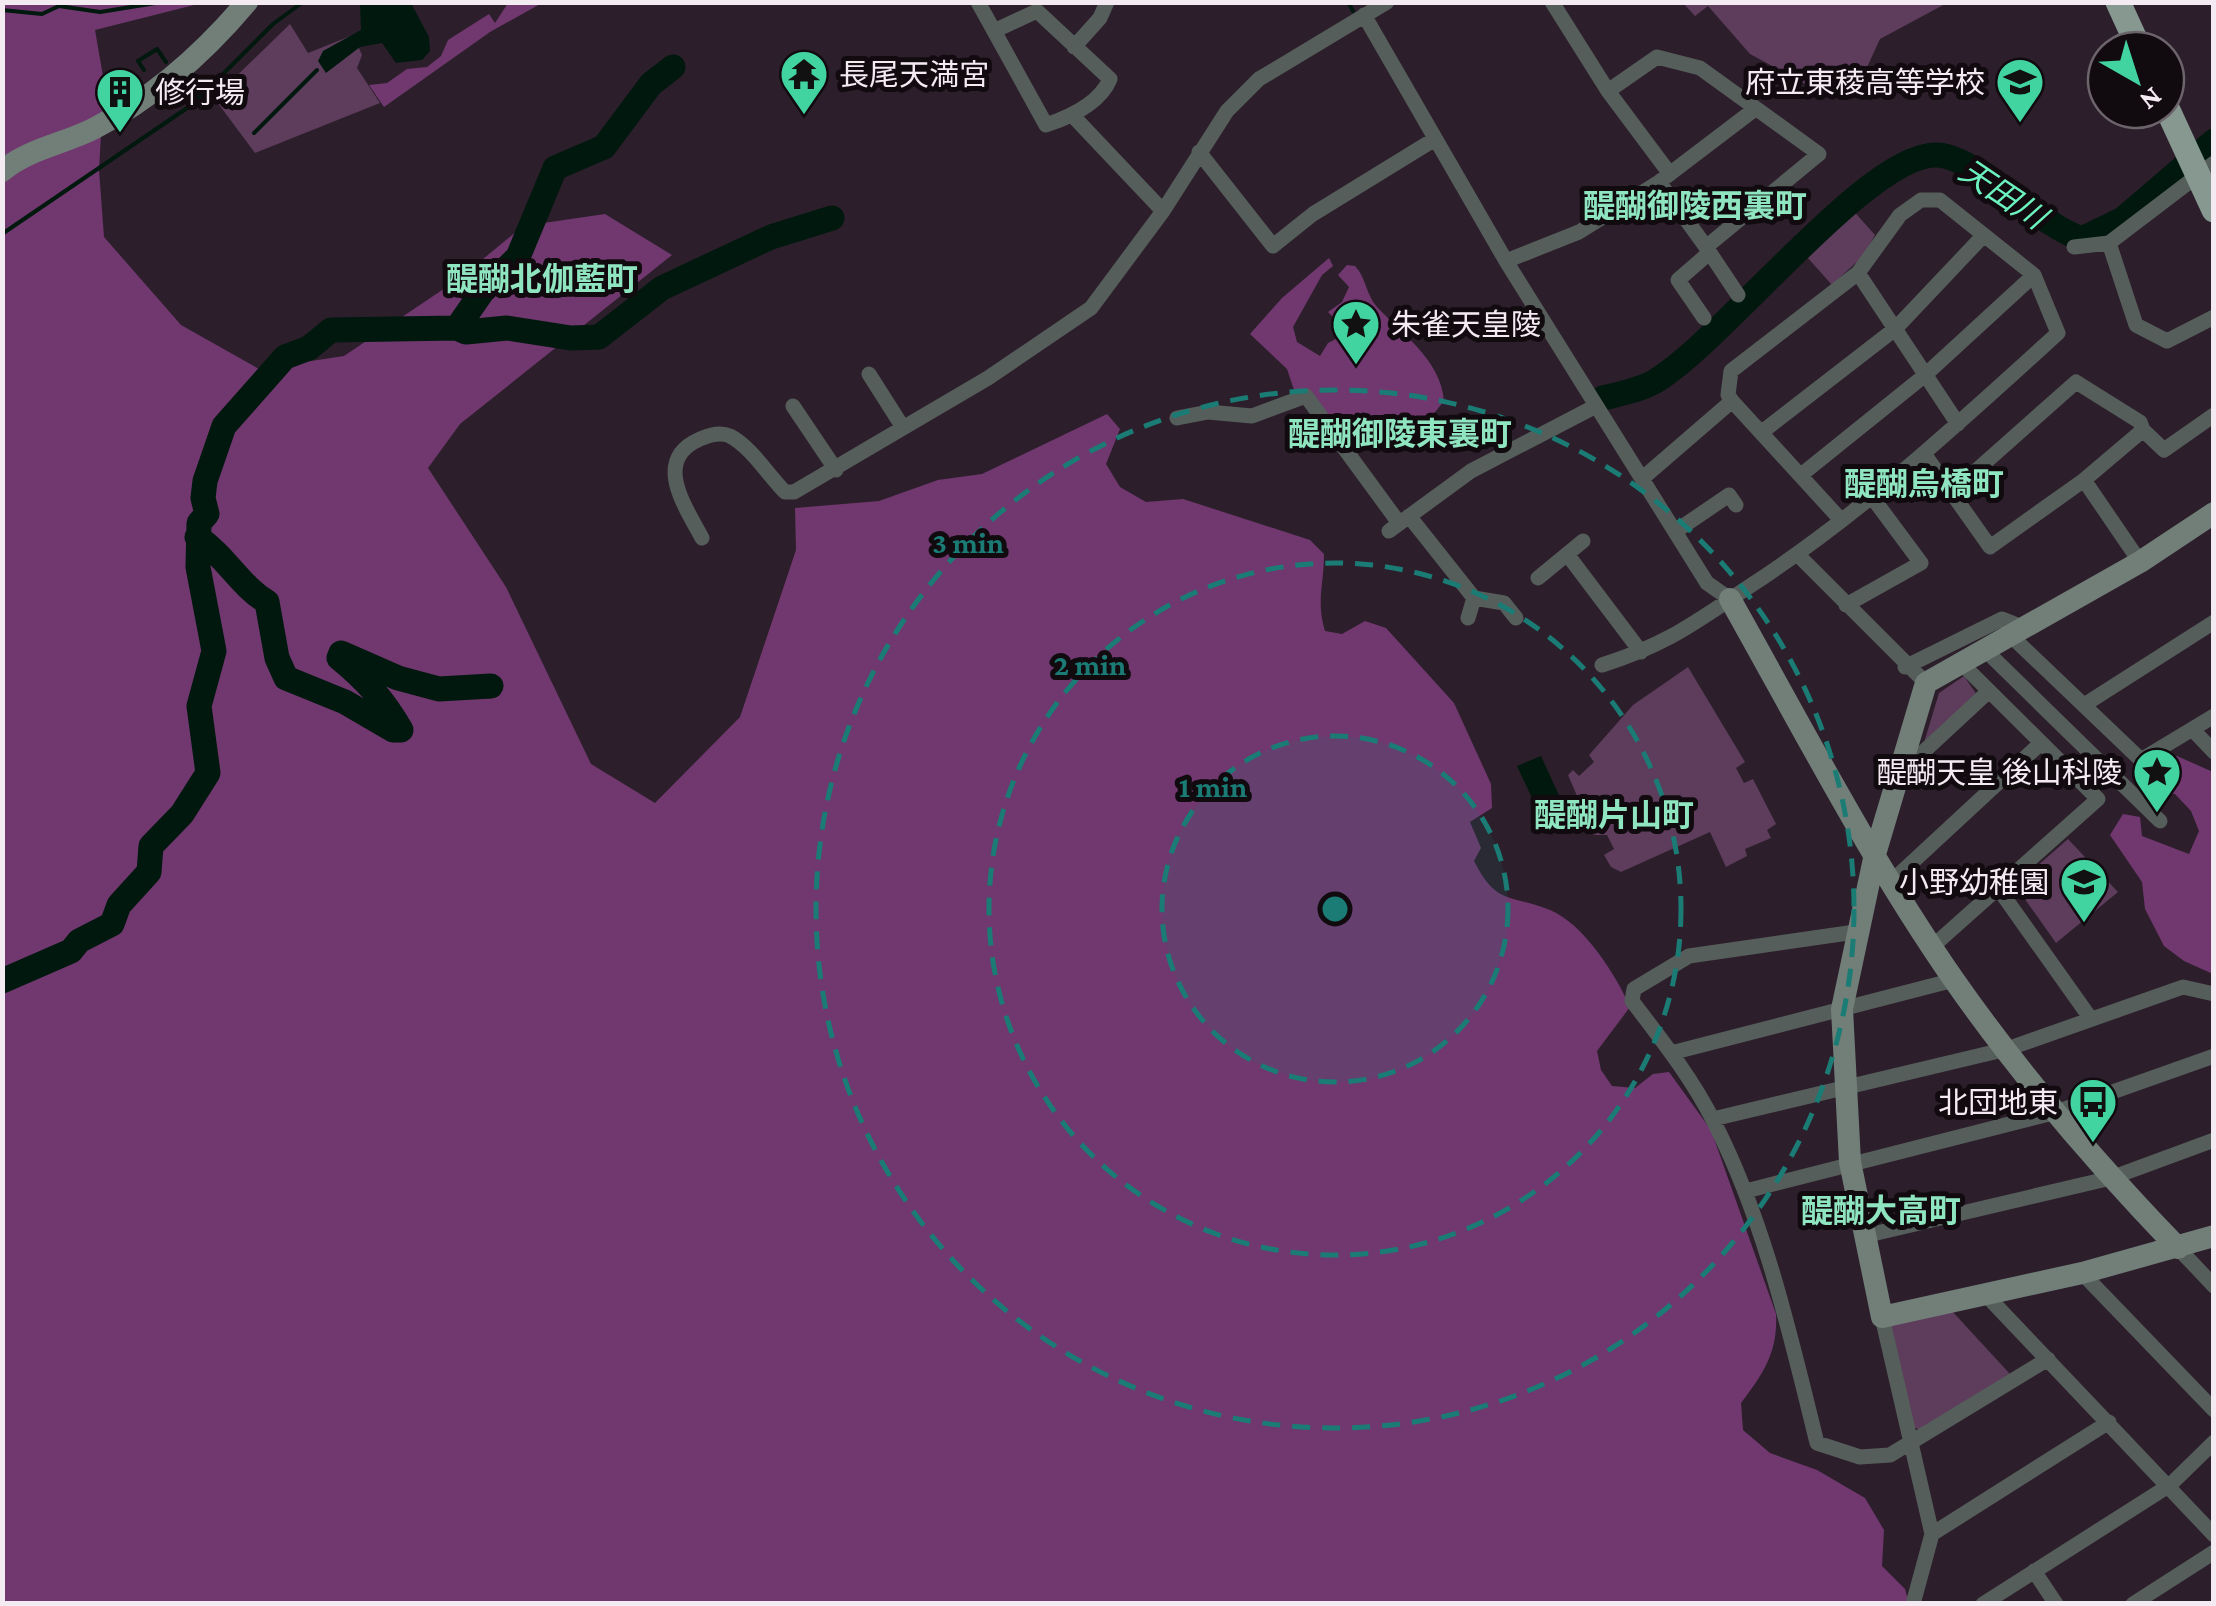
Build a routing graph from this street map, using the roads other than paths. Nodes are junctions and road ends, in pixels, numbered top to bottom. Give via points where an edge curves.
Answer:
1 (247, 2) edge
2 (978, 2) edge
3 (1107, 2) edge
4 (1387, 2) edge
5 (1552, 2) edge
6 (2118, 2) edge
7 (1364, 15) junction
8 (2131, 30) edge
9 (994, 31) junction
10 (1074, 47) junction
11 (1608, 91) junction
12 (1755, 109) junction
13 (1073, 116) junction
14 (2181, 130) edge
15 (1435, 139) junction
16 (1199, 152) junction
17 (2206, 169) edge
18 (2, 171) edge
19 (1664, 178) junction
20 (2214, 210) edge
21 (1164, 211) junction
22 (1984, 235) junction
23 (2109, 243) junction
24 (2074, 246) dead end
25 (1708, 250) junction
26 (1506, 261) junction
27 (1858, 273) junction
28 (2034, 275) junction
29 (1738, 295) dead end
30 (2214, 317) edge
31 (1704, 318) dead end
32 (1895, 328) junction
33 (870, 374) dead end
34 (1924, 376) junction
35 (1732, 401) junction
36 (793, 406) dead end
37 (1596, 406) junction
38 (2214, 414) edge
39 (1176, 418) dead end
40 (1958, 424) junction
41 (902, 426) junction
42 (2144, 430) junction
43 (1762, 432) junction
44 (1926, 455) junction
45 (836, 470) junction
46 (1802, 475) junction
47 (1644, 477) junction
48 (2084, 480) junction
49 (1952, 492) junction
50 (1872, 497) junction
51 (1736, 506) dead end
52 (2214, 513) edge
53 (1840, 520) junction
54 (1399, 524) junction
55 (1676, 531) junction
56 (702, 538) dead end
57 (1583, 540) dead end
58 (1566, 554) junction
59 (1798, 554) junction
60 (2140, 562) junction
61 (1538, 578) dead end
62 (1474, 598) junction
63 (1730, 600) junction
64 (1846, 605) junction
65 (1468, 618) dead end
66 (1516, 618) dead end
67 (2214, 622) edge
68 (2015, 630) junction
69 (1982, 648) junction
70 (1641, 652) junction
71 (1959, 662) junction
72 (1602, 664) dead end
73 (1905, 666) junction
74 (1926, 683) junction
75 (1989, 691) junction
76 (2084, 705) junction
77 (2214, 716) edge
78 (2193, 730) junction
79 (2042, 743) junction
80 (2214, 752) edge
81 (1904, 757) junction
82 (2160, 821) dead end
83 (1875, 854) junction
84 (1892, 881) junction
85 (1998, 888) junction
86 (1855, 932) junction
87 (1933, 946) junction
88 (1954, 980) junction
89 (2214, 994) edge
90 (1842, 1009) junction
91 (2091, 1020) junction
92 (2007, 1048) junction
93 (1671, 1053) junction
94 (2214, 1056) edge
95 (1844, 1085) junction
96 (2053, 1112) junction
97 (1712, 1119) junction
98 (2214, 1140) edge
99 (1850, 1162) junction
100 (2111, 1178) junction
101 (1746, 1192) junction
102 (1864, 1236) junction
103 (2214, 1236) edge
104 (2178, 1248) junction
105 (2082, 1273) junction
106 (2214, 1286) edge
107 (1987, 1296) junction
108 (1882, 1317) junction
109 (2048, 1359) junction
110 (2214, 1410) edge
111 (2109, 1422) junction
112 (2214, 1442) edge
113 (1910, 1445) junction
114 (2170, 1485) junction
115 (1932, 1534) junction
116 (2214, 1535) edge
117 (2214, 1552) edge
118 (2034, 1571) junction
119 (1914, 1604) edge
120 (1983, 1604) edge
121 (2056, 1604) edge
122 (2133, 1604) edge

1 - 18 street via 187,65 135,104
2 - 9 street
3 - 10 street
4 - 7 street
5 - 11 street
6 - 8 main road
7 - 15 street
7 - 16 street via 1259,79 1226,111
9 - 10 street via 1037,12
9 - 13 street via 1046,125
10 - 13 street via 1110,79 1104,93
11 - 12 street via 1657,57 1700,68
11 - 19 street
12 - 19 street
12 - 25 street via 1819,154
13 - 21 street
14 - 17 main road
15 - 16 street via 1313,214 1274,246
15 - 26 street
16 - 21 street
17 - 20 main road
17 - 23 street
19 - 25 street
19 - 26 street via 1580,232
21 - 41 street via 1091,308
22 - 27 street via 1940,200 1922,200 1891,224
22 - 28 street
22 - 32 street
23 - 24 street
23 - 30 street via 2136,325 2167,341
25 - 29 street
25 - 31 street via 1678,280
26 - 37 street
27 - 32 street
27 - 35 street via 1731,372
28 - 34 street
28 - 40 street via 2058,333
32 - 34 street
32 - 43 street
33 - 41 street
34 - 40 street
34 - 46 street
35 - 43 street
35 - 47 street
36 - 45 street
37 - 47 street
37 - 54 street via 1472,472
38 - 42 street via 2164,450
39 - 54 street via 1208,412 1252,416 1306,396
40 - 44 street
41 - 45 street
42 - 48 street
42 - 49 street via 2076,382
43 - 46 street
44 - 49 street
44 - 50 street
45 - 56 street via 785,492 733,437 714,435 687,446 673,477
46 - 53 street
47 - 55 street
48 - 49 street via 1990,547
48 - 60 street
50 - 53 street
50 - 64 street via 1921,563
51 - 55 street via 1728,495
52 - 60 street
53 - 59 street
54 - 62 street
55 - 63 street via 1707,583
57 - 58 street
58 - 61 street
58 - 70 street
59 - 63 street
59 - 64 street
60 - 68 street
62 - 65 street
62 - 66 street via 1504,603
63 - 70 street
63 - 83 street
64 - 73 street
67 - 76 street
68 - 69 street
68 - 73 street via 2002,619
68 - 76 street
69 - 71 street
69 - 82 street
70 - 72 street
71 - 74 street
71 - 75 street
73 - 74 street
74 - 81 street
75 - 79 street
75 - 81 street via 1920,754
76 - 78 street via 2141,760
77 - 78 street
78 - 80 street
79 - 84 street
79 - 85 street via 2098,800
81 - 83 street
83 - 84 street
83 - 86 street
84 - 87 street
85 - 87 street
85 - 91 street
86 - 90 street
86 - 93 street via 1690,956 1634,989 1632,1000
87 - 88 street
88 - 90 street
88 - 92 street
89 - 91 street via 2183,988
90 - 93 street
90 - 95 street
91 - 92 street
92 - 95 street
92 - 96 street
93 - 97 street
94 - 96 street
95 - 97 street
95 - 99 street
96 - 99 street
96 - 100 street
97 - 101 street
98 - 100 street
99 - 101 street
99 - 102 street
100 - 102 street
100 - 104 street
101 - 113 street via 1817,1442 1874,1457
102 - 108 street
103 - 104 street
104 - 105 street
104 - 106 street
105 - 107 street
105 - 110 street
107 - 108 street
107 - 109 street
108 - 113 street
109 - 111 street
109 - 113 street
111 - 114 street
111 - 115 street
112 - 114 street
113 - 115 street
114 - 116 street
114 - 118 street
115 - 119 street
117 - 122 street
118 - 120 street
118 - 121 street

